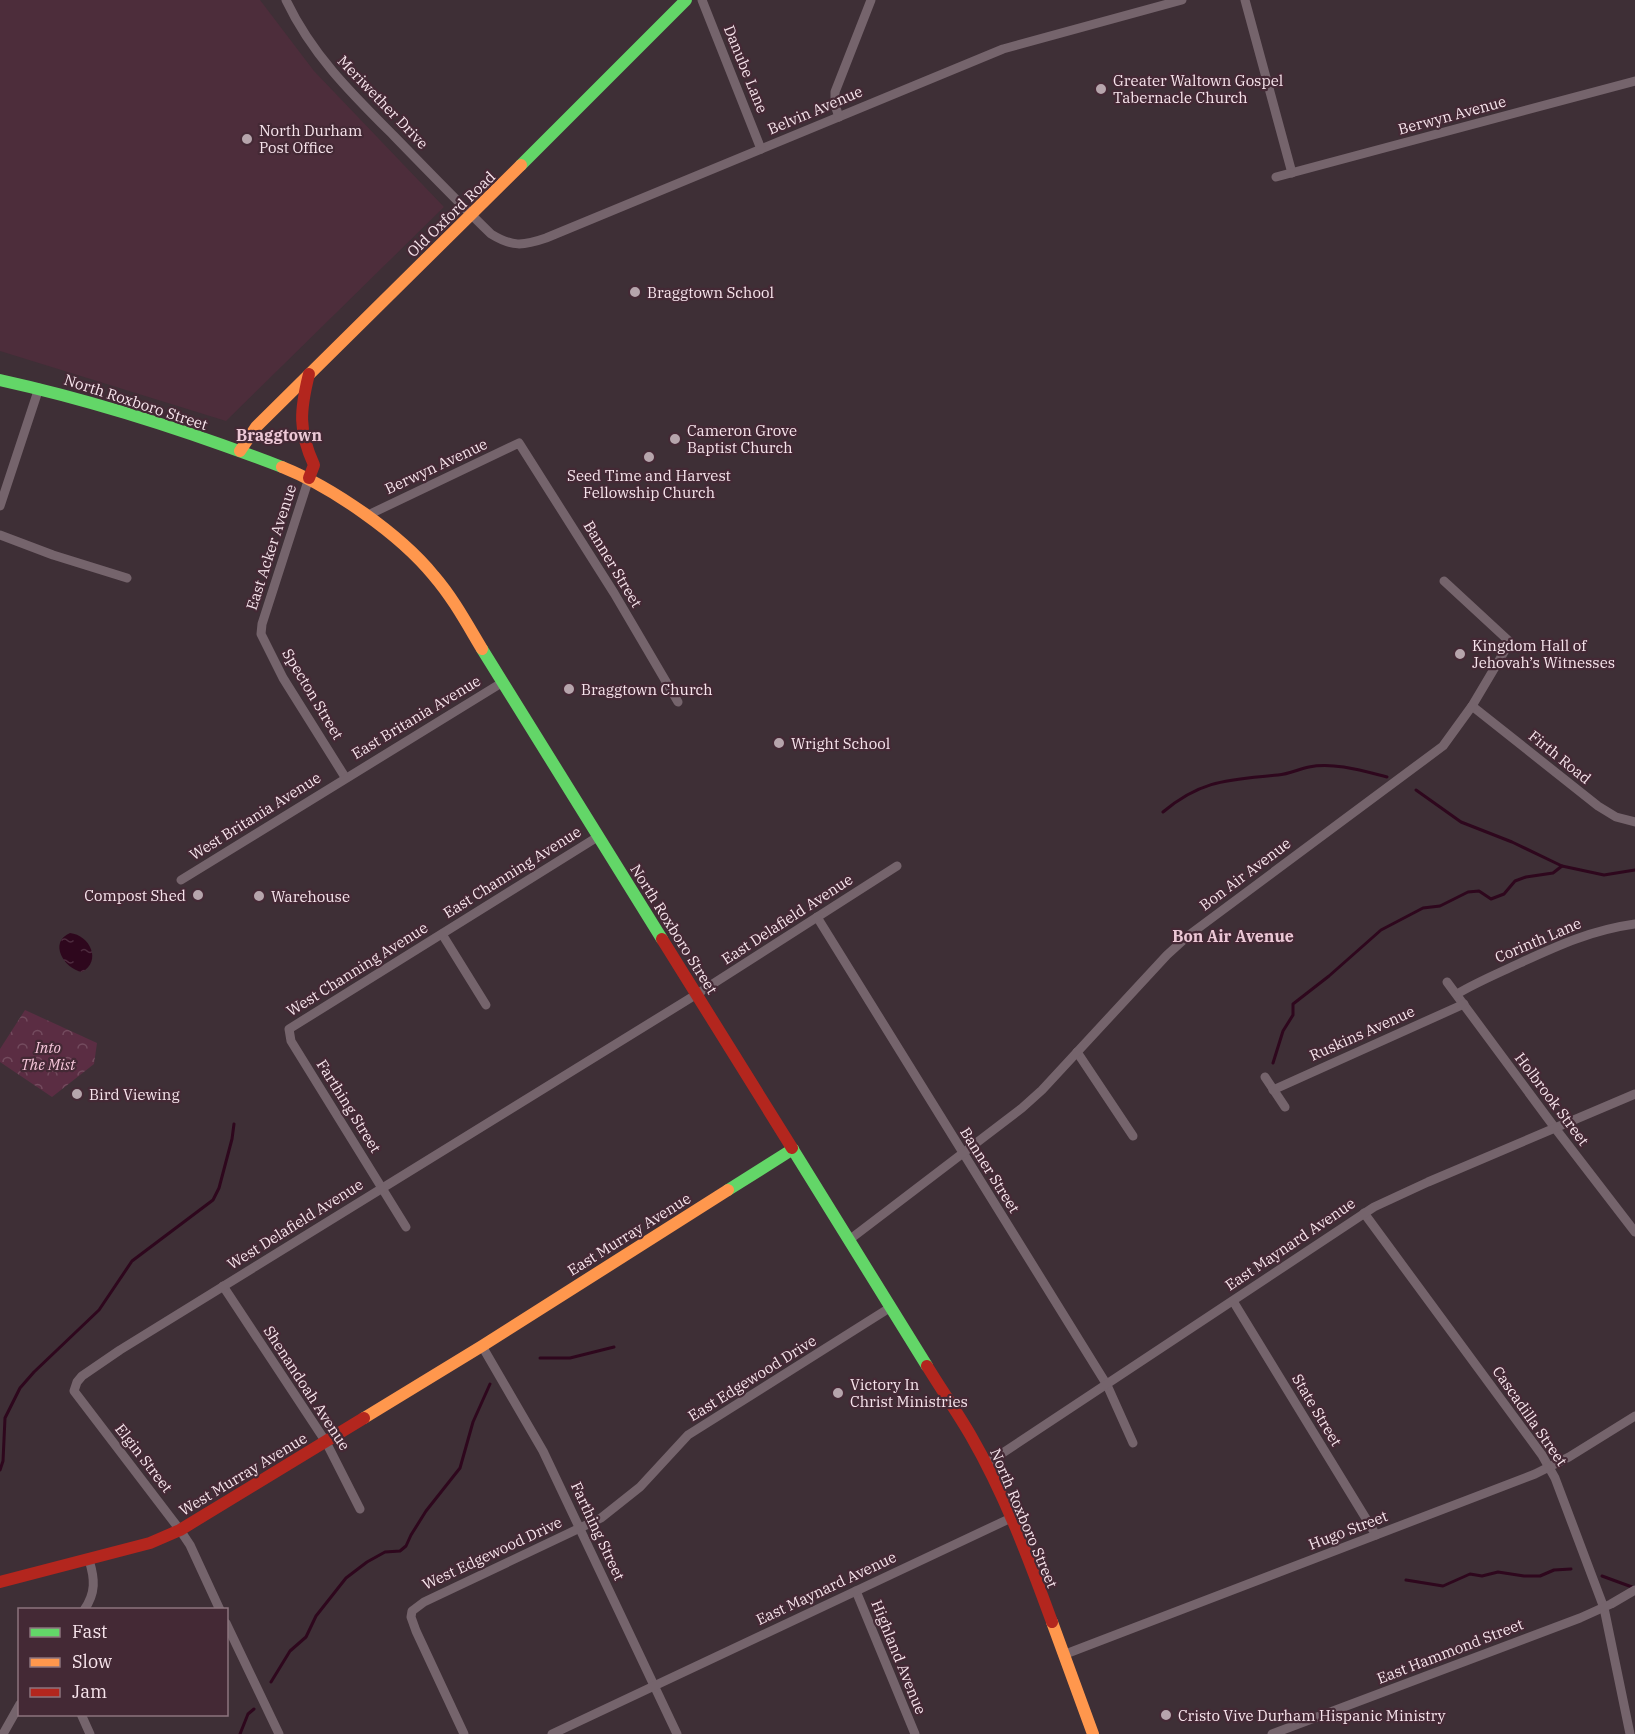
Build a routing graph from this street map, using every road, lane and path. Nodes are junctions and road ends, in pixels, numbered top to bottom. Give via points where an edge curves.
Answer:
1 (286, 0) edge
2 (686, 0) edge
3 (702, 0) edge
4 (871, 0) edge
5 (1182, 0) edge
6 (1245, 0) edge
7 (1635, 81) edge
8 (838, 117) junction
9 (761, 149) junction
10 (1292, 173) junction
11 (1276, 177) dead end
12 (472, 215) junction
13 (309, 374) junction
14 (0, 380) edge
15 (39, 388) junction
16 (519, 443) joint
17 (240, 451) junction
18 (309, 478) junction
19 (0, 506) edge
20 (366, 516) junction
21 (0, 535) edge
22 (127, 578) dead end
23 (1444, 581) dead end
24 (262, 624) joint
25 (503, 682) junction
26 (678, 702) dead end
27 (1472, 706) junction
28 (345, 777) junction
29 (1635, 822) edge
30 (599, 836) junction
31 (897, 866) dead end
32 (181, 880) dead end
33 (816, 917) junction
34 (1635, 924) edge
35 (442, 934) junction
36 (1447, 982) dead end
37 (697, 994) junction
38 (1457, 994) junction
39 (1464, 1004) junction
40 (486, 1005) dead end
41 (289, 1029) joint
42 (1077, 1052) junction
43 (1265, 1077) dead end
44 (1273, 1090) junction
45 (539, 1091) joint
46 (1635, 1094) edge
47 (1285, 1107) dead end
48 (1555, 1128) junction
49 (1133, 1136) dead end
50 (793, 1149) junction
51 (963, 1153) junction
52 (382, 1188) junction
53 (1364, 1213) junction
54 (406, 1227) dead end
55 (1635, 1232) edge
56 (849, 1240) junction
57 (223, 1286) junction
58 (1233, 1301) junction
59 (891, 1307) junction
60 (482, 1346) junction
61 (1107, 1385) junction
62 (74, 1391) joint
63 (1635, 1416) edge
64 (326, 1442) junction
65 (1133, 1443) dead end
66 (986, 1464) junction
67 (1549, 1467) junction
68 (360, 1509) dead end
69 (1011, 1518) junction
70 (580, 1528) junction
71 (180, 1530) junction
72 (1376, 1535) junction
73 (89, 1560) junction
74 (0, 1582) edge
75 (856, 1590) junction
76 (1635, 1590) edge
77 (85, 1608) edge
78 (219, 1608) edge
79 (1604, 1608) junction
80 (228, 1627) edge
81 (1064, 1655) junction
82 (654, 1685) junction
83 (18, 1708) edge
84 (82, 1716) edge
85 (3, 1734) edge
86 (90, 1734) edge
87 (279, 1734) edge
88 (464, 1734) edge
89 (552, 1734) edge
90 (677, 1734) edge
91 (915, 1734) edge
92 (1094, 1734) edge
93 (1272, 1734) edge
94 (1630, 1734) edge

1 - 12 street, Meriwether Drive via 326,66
2 - 12 main road, Old Oxford Road
3 - 9 street, Danube Lane
4 - 8 street via 836,92
5 - 8 street, Belvin Avenue via 1003,49
6 - 10 street
7 - 10 street, Berwyn Avenue
8 - 9 street, Belvin Avenue
9 - 12 street, Belvin Avenue via 527,244 503,241
10 - 11 street, Berwyn Avenue
12 - 13 main road, Old Oxford Road
13 - 17 main road, Old Oxford Road via 251,432
13 - 18 main road via 299,420 303,442 314,465
14 - 15 main road, North Roxboro Street
15 - 17 main road, North Roxboro Street
15 - 19 street
16 - 20 street, Berwyn Avenue
16 - 26 street, Banner Street
17 - 18 main road, North Roxboro Street
18 - 20 main road, North Roxboro Street
18 - 24 street, East Acker Avenue
20 - 25 main road, North Roxboro Street via 414,554 435,577
21 - 22 street
23 - 27 street, Bon Air Avenue via 1510,642
24 - 28 street, Specton Street via 261,634 284,678
25 - 28 street, East Britania Avenue
25 - 30 main road, North Roxboro Street
27 - 29 street, Firth Road via 1598,806
27 - 42 street, Bon Air Avenue via 1437,751 1189,935
28 - 32 street, West Britania Avenue
30 - 35 street, East Channing Avenue
30 - 37 main road, North Roxboro Street
31 - 33 street, East Delafield Avenue
33 - 37 street, East Delafield Avenue
33 - 51 street, Banner Street
34 - 38 street, Corinth Lane via 1568,941
35 - 40 street
35 - 41 street, West Channing Avenue
36 - 38 street, Holbrook Street
37 - 45 street, East Delafield Avenue
37 - 50 main road, North Roxboro Street
38 - 39 street, Holbrook Street
39 - 44 street, Ruskins Avenue
39 - 48 street, Holbrook Street
41 - 52 street, Farthing Street via 291,1041
42 - 49 street
42 - 51 street, Bon Air Avenue via 1022,1108
43 - 44 street
44 - 47 street
45 - 52 street, West Delafield Avenue
46 - 48 street, East Maynard Avenue
48 - 53 street, East Maynard Avenue
48 - 55 street, Holbrook Street
50 - 56 main road, North Roxboro Street
50 - 60 main road, East Murray Avenue
51 - 56 street, Bon Air Avenue
51 - 61 street, Banner Street
52 - 54 street, Farthing Street
52 - 57 street, West Delafield Avenue
53 - 58 street, East Maynard Avenue
53 - 67 street, Cascadilla Street
56 - 59 main road, North Roxboro Street
57 - 62 street, West Delafield Avenue via 88,1371
57 - 64 street, Shenandoah Avenue
58 - 61 street, East Maynard Avenue
58 - 72 street, State Street
59 - 66 main road, North Roxboro Street
59 - 70 street, East Edgewood Drive via 688,1436 640,1487 601,1518
60 - 64 main road, West Murray Avenue
60 - 70 street, Farthing Street via 543,1451
61 - 65 street, Banner Street
61 - 66 street, East Maynard Avenue
62 - 71 street, Elgin Street
63 - 67 street, Hugo Street
64 - 68 street, Shenandoah Avenue
64 - 71 main road, West Murray Avenue
66 - 69 main road, North Roxboro Street
67 - 72 street, Hugo Street
67 - 79 street, Cascadilla Street
69 - 75 street, East Maynard Avenue
69 - 81 main road, North Roxboro Street
70 - 82 street, Farthing Street
70 - 88 street, West Edgewood Drive via 412,1611 416,1631
71 - 73 main road, West Murray Avenue
71 - 78 street, Elgin Street
72 - 81 street, Hugo Street
73 - 74 main road, West Murray Avenue
73 - 77 street via 94,1583
75 - 82 street, East Maynard Avenue
75 - 91 street, Highland Avenue
76 - 79 street, East Hammond Street
79 - 93 street, East Hammond Street
79 - 94 street, Cascadilla Street
80 - 87 street
81 - 92 main road, North Roxboro Street
82 - 89 street, East Maynard Avenue
82 - 90 street, Farthing Street
83 - 85 street
84 - 86 street

